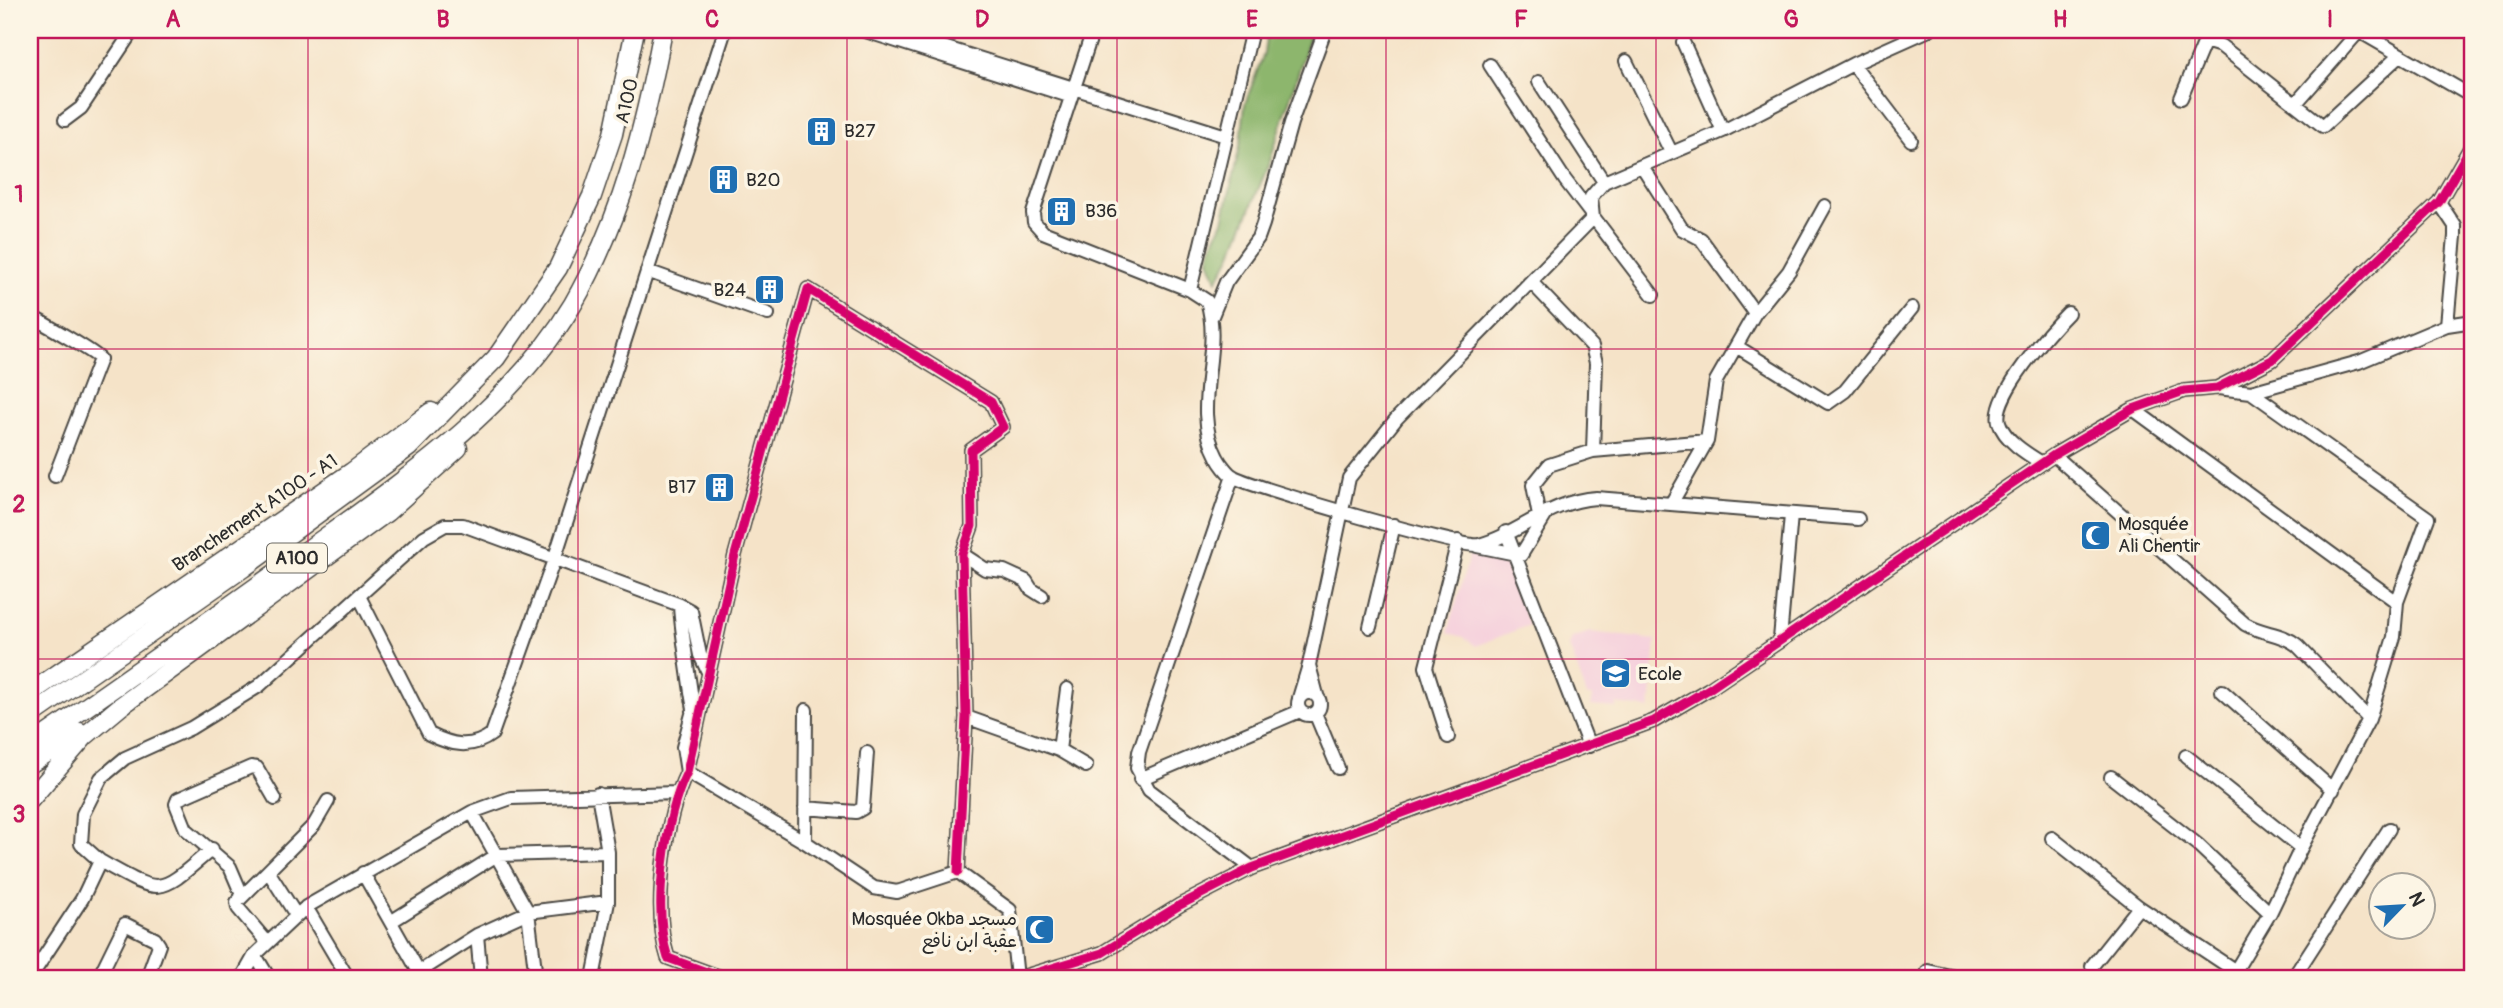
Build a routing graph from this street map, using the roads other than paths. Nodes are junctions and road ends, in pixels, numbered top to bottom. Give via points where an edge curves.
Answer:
1 (133, 30) edge
2 (635, 30) edge
3 (663, 30) edge
4 (725, 30) edge
5 (862, 30) edge
6 (889, 30) edge
7 (1093, 30) edge
8 (1252, 30) edge
9 (1325, 30) edge
10 (1929, 30) edge
11 (2213, 30) edge
12 (2359, 31) edge
13 (904, 37) edge
14 (2205, 41) junction
15 (1683, 42) dead end
16 (2400, 55) junction
17 (1626, 61) dead end
18 (1853, 64) junction
19 (1490, 65) dead end
20 (1539, 82) dead end
21 (1071, 92) junction
22 (2181, 97) dead end
23 (2473, 97) edge
24 (2297, 102) junction
25 (65, 120) dead end
26 (1723, 131) junction
27 (1226, 136) junction
28 (1911, 140) dead end
29 (2473, 143) edge
30 (1671, 152) junction
31 (1642, 166) junction
32 (1605, 182) junction
33 (2439, 202) junction
34 (1825, 206) dead end
35 (1592, 218) junction
36 (647, 271) junction
37 (1532, 283) junction
38 (1190, 290) junction
39 (1653, 295) dead end
40 (1912, 308) dead end
41 (1755, 313) junction
42 (2068, 313) dead end
43 (768, 314) dead end
44 (30, 316) edge
45 (1212, 316) junction
46 (2473, 321) edge
47 (2447, 325) junction
48 (544, 346) junction
49 (1736, 346) junction
50 (496, 358) junction
51 (2217, 388) junction
52 (2251, 392) junction
53 (2133, 409) junction
54 (1707, 441) junction
55 (1593, 451) junction
56 (2054, 456) junction
57 (2042, 463) junction
58 (55, 476) dead end
59 (1233, 476) junction
60 (1671, 504) junction
61 (1341, 512) junction
62 (1544, 513) junction
63 (1791, 515) junction
64 (1857, 519) dead end
65 (1394, 525) junction
66 (1506, 532) junction
67 (1458, 541) junction
68 (1477, 546) junction
69 (962, 554) junction
70 (1516, 556) junction
71 (555, 557) junction
72 (359, 596) junction
73 (1042, 596) dead end
74 (2397, 602) junction
75 (680, 605) junction
76 (1370, 627) dead end
77 (1780, 639) junction
78 (1309, 665) junction
79 (709, 674) junction
80 (1067, 689) dead end
81 (2222, 691) dead end
82 (30, 693) edge
83 (1317, 695) junction
84 (1299, 705) junction
85 (121, 706) junction
86 (806, 710) dead end
87 (1315, 713) junction
88 (30, 716) edge
89 (966, 717) junction
90 (695, 718) junction
91 (2369, 719) junction
92 (1448, 737) dead end
93 (30, 746) edge
94 (1589, 746) junction
95 (1059, 750) junction
96 (867, 753) dead end
97 (2186, 756) dead end
98 (30, 764) edge
99 (1086, 766) dead end
100 (1338, 768) dead end
101 (687, 772) junction
102 (2111, 777) dead end
103 (1140, 779) junction
104 (2333, 790) junction
105 (676, 793) junction
106 (598, 794) junction
107 (275, 799) dead end
108 (30, 800) edge
109 (328, 801) dead end
110 (805, 808) junction
111 (472, 811) junction
112 (2389, 829) dead end
113 (2052, 838) dead end
114 (805, 842) junction
115 (2301, 848) junction
116 (212, 849) junction
117 (608, 852) junction
118 (498, 855) junction
119 (100, 861) junction
120 (1252, 868) junction
121 (268, 871) junction
122 (958, 872) junction
123 (363, 873) junction
124 (242, 895) junction
125 (608, 902) junction
126 (2139, 907) junction
127 (301, 911) junction
128 (528, 912) junction
129 (2270, 913) junction
130 (392, 921) junction
131 (477, 935) junction
132 (266, 941) junction
133 (256, 955) junction
134 (2092, 966) dead end
135 (1928, 971) dead end
136 (101, 973) dead end
137 (2232, 974) edge
138 (420, 975) edge
139 (30, 978) edge
140 (147, 978) edge
141 (242, 978) edge
142 (269, 978) edge
143 (348, 978) edge
144 (481, 978) edge
145 (529, 978) edge
146 (536, 978) edge
147 (549, 978) edge
148 (593, 978) edge
149 (723, 978) edge
150 (1018, 978) edge
151 (1959, 978) edge
152 (2293, 978) edge

1 - 25 street via 81,108
2 - 50 highway, A100 / A100 via 613,134 592,196 558,268
3 - 48 highway, A100 / A100 via 651,95 618,211 572,306
4 - 36 street
5 - 13 street
6 - 13 street
7 - 21 street
8 - 27 street
9 - 45 street via 1291,123 1258,238 1226,282
10 - 18 street
11 - 14 street
12 - 16 street
12 - 24 street
13 - 21 street
14 - 22 street
14 - 24 street via 2221,46
15 - 26 street
16 - 23 street
16 - 24 street via 2323,126
17 - 30 street
18 - 26 street
18 - 28 street
19 - 35 street
20 - 32 street
21 - 27 street
21 - 38 street via 1034,222 1043,232
26 - 30 street
27 - 38 street
29 - 33 street
30 - 31 street
31 - 32 street
31 - 41 street via 1682,229 1701,239
32 - 35 street via 1591,197
33 - 47 street via 2455,226
33 - 51 street via 2272,360
34 - 41 street via 1789,271
35 - 37 street
35 - 39 street
36 - 43 street
36 - 71 street
37 - 55 street via 1592,346 1596,363
37 - 61 street via 1396,418 1349,478
38 - 45 street via 1207,301
40 - 49 street via 1845,391 1828,403
41 - 49 street
42 - 57 street via 2012,383 1999,408 2002,428
44 - 58 street via 100,359
45 - 59 street via 1205,393 1208,434 1218,458
46 - 47 street
47 - 52 street via 2359,362
48 - 85 highway via 488,418 422,483
48 - 93 highway, A100 / A100 via 486,408 415,471
49 - 54 street via 1716,381
50 - 82 highway, Branchement A100 - A1 via 352,472
50 - 88 highway, A100 / A100 via 410,447
51 - 52 street
51 - 53 street via 2184,391
52 - 74 street via 2428,519
53 - 56 street
53 - 74 street
54 - 55 street
54 - 60 street
55 - 62 street via 1549,465 1533,485
56 - 57 street
56 - 91 street via 2245,625 2297,645
57 - 77 street
59 - 61 street
59 - 103 street via 1139,751
60 - 62 street via 1576,499
60 - 63 street
61 - 65 street
61 - 78 street
62 - 66 street
62 - 70 street via 1527,550
63 - 64 street
63 - 77 street
65 - 67 street
65 - 76 street
66 - 68 street
66 - 70 street
67 - 68 street
67 - 92 street via 1426,667
68 - 70 street
69 - 73 street via 985,569 1026,581
69 - 79 street via 972,526 971,450 1003,427 991,402 808,289 735,555
69 - 89 street
70 - 94 street
71 - 72 street via 463,525 445,526 424,537
71 - 72 street via 496,729 472,744 447,743 429,734
71 - 75 street
72 - 119 street via 259,686 191,728 125,758 101,778 83,814 81,844
74 - 91 street via 2394,637
75 - 79 street via 691,611
75 - 90 street
77 - 94 street via 1654,721
78 - 83 street
78 - 84 street
79 - 90 street
80 - 95 street
81 - 104 street
83 - 84 street via 1307,692
83 - 87 street via 1321,705
84 - 87 street via 1309,715
84 - 103 street
85 - 98 highway
85 - 108 highway via 65,757
86 - 110 street
87 - 100 street
89 - 95 street
89 - 122 street
90 - 101 street
91 - 104 street
94 - 120 street
95 - 99 street
96 - 110 street via 863,808 856,812
97 - 115 street
101 - 105 street
101 - 114 street
102 - 129 street via 2198,845
103 - 120 street
104 - 115 street
105 - 106 street
105 - 149 street via 660,901 665,950 675,962
106 - 111 street via 511,798
106 - 117 street
107 - 116 street via 257,768 251,767 178,799 177,813 186,829
109 - 121 street via 314,825
110 - 114 street
111 - 118 street
111 - 123 street
112 - 152 street
113 - 126 street
114 - 122 street via 874,888 897,892
115 - 129 street
116 - 119 street via 162,887 149,887
116 - 124 street via 230,867
117 - 118 street
117 - 125 street
118 - 128 street
118 - 130 street
119 - 139 street via 82,898
120 - 150 street via 1102,953
121 - 124 street
121 - 127 street
122 - 150 street via 1010,910
123 - 127 street
123 - 130 street
124 - 132 street via 238,908
125 - 128 street
125 - 148 street
126 - 134 street
126 - 137 street
127 - 132 street
127 - 143 street
128 - 131 street
128 - 146 street
129 - 137 street
130 - 138 street
131 - 138 street
131 - 144 street
132 - 133 street
133 - 141 street
133 - 142 street
135 - 151 street
136 - 140 street via 125,924 159,945
145 - 146 street
146 - 147 street

